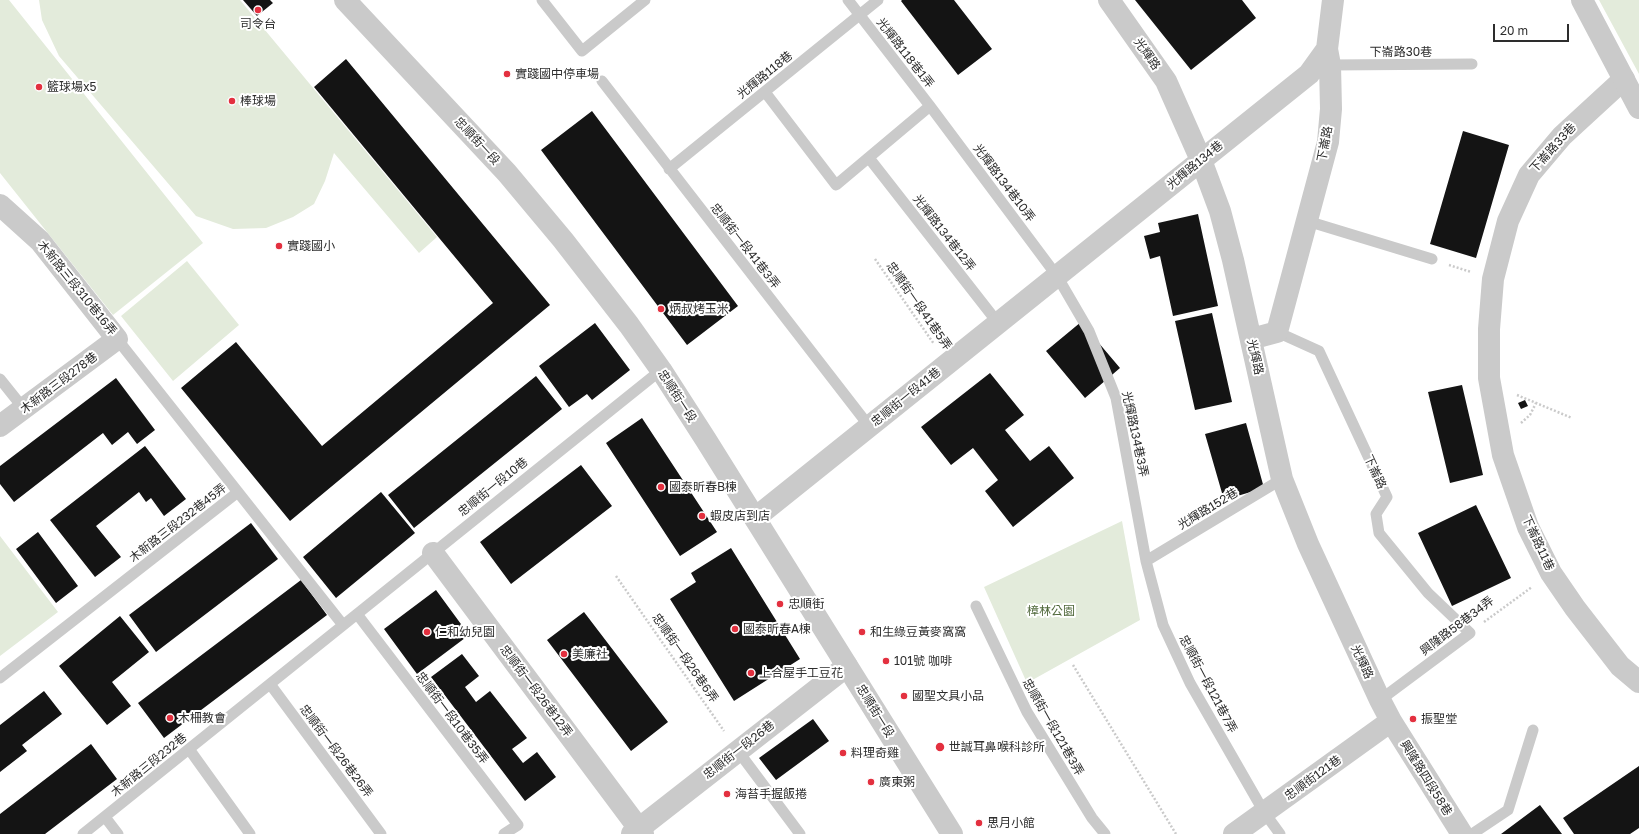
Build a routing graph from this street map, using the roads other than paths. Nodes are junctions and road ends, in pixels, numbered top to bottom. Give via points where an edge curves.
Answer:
1 (345, 0) edge
2 (542, 0) edge
3 (645, 0) edge
4 (848, 0) edge
5 (878, 0) edge
6 (1109, 0) edge
7 (1333, 0) edge
8 (1582, 0) edge
9 (860, 15) junction
10 (1329, 57) junction
11 (1472, 64) dead end
12 (1624, 79) junction
13 (602, 81) dead end
14 (765, 92) junction
15 (930, 106) junction
16 (1639, 108) edge
17 (869, 158) junction
18 (1201, 160) junction
19 (669, 169) junction
20 (0, 206) edge
21 (1307, 220) junction
22 (1432, 260) road end
23 (1057, 276) junction
24 (998, 323) junction
25 (1277, 332) junction
26 (117, 339) junction
27 (1251, 339) junction
28 (661, 370) junction
29 (1489, 378) joint
30 (0, 379) edge
31 (24, 409) junction
32 (0, 426) edge
33 (869, 426) junction
34 (1282, 479) junction
35 (238, 492) junction
36 (755, 518) junction
37 (433, 553) junction
38 (1146, 561) junction
39 (976, 606) dead end
40 (356, 614) junction
41 (343, 625) junction
42 (1470, 633) joint
43 (847, 666) junction
44 (0, 678) edge
45 (1639, 682) edge
46 (270, 684) junction
47 (1380, 700) junction
48 (1391, 721) junction
49 (1533, 730) dead end
50 (189, 749) junction
51 (738, 751) junction
52 (1264, 812) junction
53 (105, 816) junction
54 (638, 832) edge
55 (83, 834) edge
56 (118, 834) edge
57 (250, 834) edge
58 (381, 834) edge
59 (504, 834) edge
60 (800, 834) edge
61 (952, 834) edge
62 (1105, 834) edge
63 (1234, 834) edge
64 (1280, 834) edge
65 (1462, 834) edge
66 (1472, 834) edge

1 - 28 street, 忠順街一段 via 507,173 599,285
2 - 3 lane via 582,52
4 - 9 lane, 光輝路118巷1弄
5 - 9 lane, 光輝路118巷
6 - 18 street, 光輝路 via 1166,81
7 - 10 street, 下崙路
8 - 12 street
9 - 14 lane, 光輝路118巷
9 - 15 lane, 光輝路118巷1弄
10 - 11 lane, 下崙路30巷
10 - 18 street, 光輝路134巷
10 - 21 street, 下崙路 via 1331,109 1328,142
12 - 16 street
12 - 29 street, 下崙路33巷 via 1562,136 1529,175 1508,221 1493,278 1488,329
13 - 19 lane, 忠順街一段41巷3弄
14 - 17 lane via 836,185
14 - 19 lane, 光輝路118巷
15 - 17 lane
15 - 23 lane, 光輝路134巷10弄
17 - 24 lane, 光輝路134巷12弄
18 - 23 street, 光輝路134巷
18 - 27 street, 光輝路 via 1220,211 1234,260
19 - 33 lane, 忠順街一段41巷3弄
20 - 26 street, 木新路三段310巷16弄 via 40,241
21 - 22 lane
21 - 25 street, 下崙路
23 - 24 street, 忠順街一段41巷
23 - 38 lane, 光輝路134巷3弄 via 1089,331 1116,398
24 - 33 street, 忠順街一段41巷
25 - 27 street
25 - 42 lane, 下崙路 via 1319,351 1386,497 1376,514 1379,533 1428,593
26 - 31 street, 木新路三段278巷
26 - 35 lane
27 - 34 street, 光輝路
28 - 36 street, 忠順街一段
28 - 37 lane, 忠順街一段10巷
29 - 45 street, 下崙路11巷 via 1503,455 1528,527 1551,573 1575,608 1620,666
30 - 31 lane
31 - 32 street, 木新路三段278巷
33 - 36 street, 忠順街一段41巷
34 - 38 lane, 光輝路152巷
34 - 47 street, 光輝路 via 1328,589
35 - 41 lane, 木新路三段232巷45弄
35 - 44 lane, 木新路三段232巷45弄
36 - 43 street, 忠順街一段
37 - 40 lane, 忠順街一段10巷
37 - 54 street, 忠順街一段26巷12弄
38 - 52 lane, 忠順街一段121巷7弄 via 1163,626 1190,683
39 - 62 lane, 忠順街一段121巷3弄 via 1027,712 1092,818
40 - 41 lane, 忠順街一段10巷
40 - 59 lane, 忠順街一段10巷35弄 via 518,825
41 - 46 lane, 木新路三段232巷
42 - 47 lane, 興隆路58巷34弄
43 - 51 street, 忠順街一段26巷
43 - 61 street, 忠順街一段
46 - 50 lane, 木新路三段232巷
46 - 58 lane, 忠順街一段26巷26弄
47 - 48 street, 光輝路
48 - 52 street, 忠順街121巷
48 - 65 street, 興隆路四段58巷
49 - 66 lane via 1508,810
50 - 53 lane, 木新路三段232巷
50 - 57 lane
51 - 54 street, 忠順街一段26巷
51 - 60 lane
52 - 63 street, 忠順街121巷
52 - 64 lane, 忠順街一段121巷7弄
53 - 55 lane, 木新路三段232巷
53 - 56 lane

